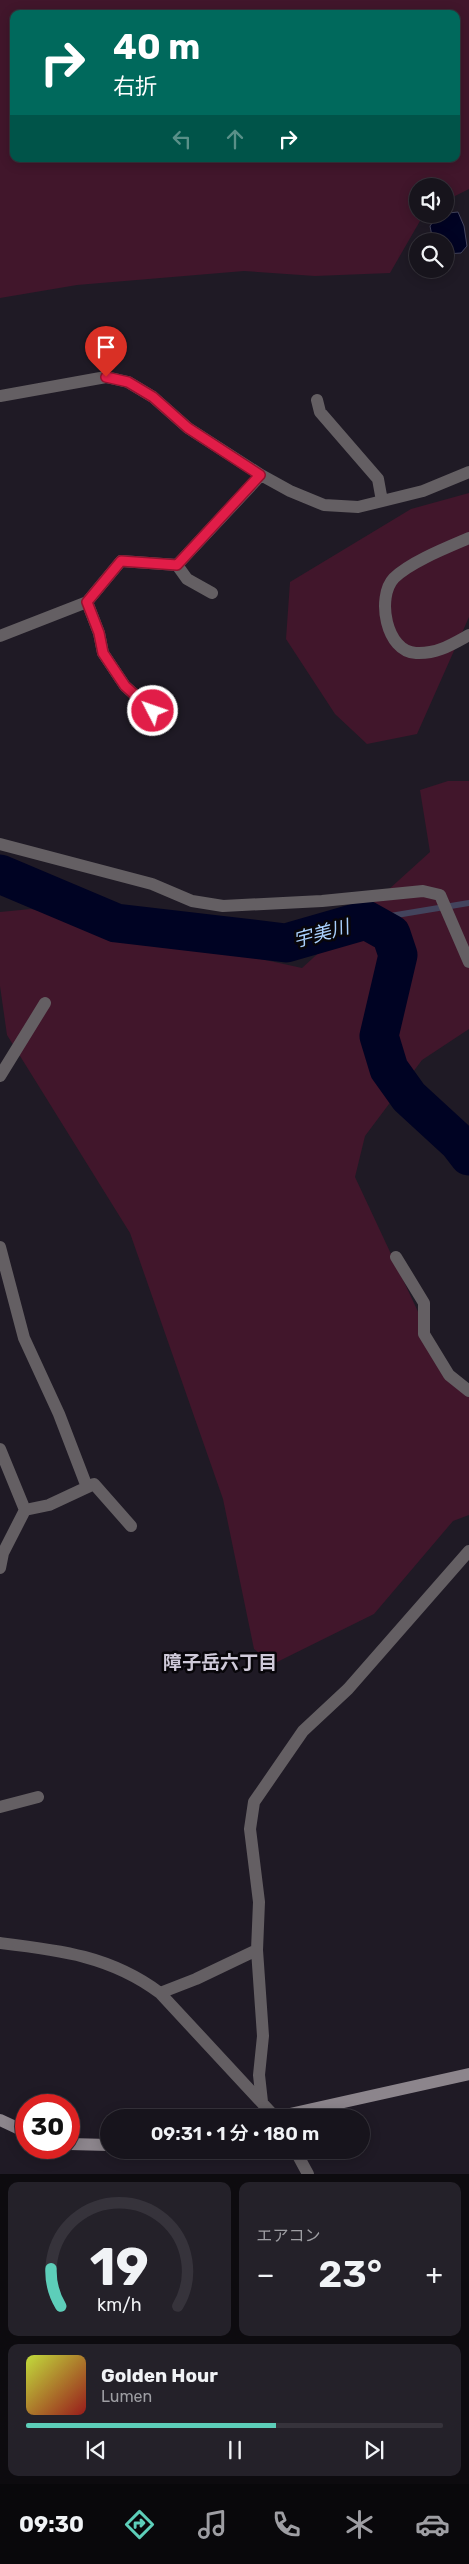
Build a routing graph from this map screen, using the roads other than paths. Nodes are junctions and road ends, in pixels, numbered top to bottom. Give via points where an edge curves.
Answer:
1 (0, 396) edge
2 (317, 400) dead end
3 (469, 472) edge
4 (260, 475) junction
5 (382, 500) junction
6 (469, 538) edge
7 (177, 565) junction
8 (212, 592) dead end
9 (87, 602) junction
10 (469, 635) edge
11 (0, 636) edge
12 (153, 711) dead end
13 (0, 844) edge
14 (469, 962) edge
15 (45, 1003) dead end
16 (0, 1076) edge
17 (0, 1247) edge
18 (396, 1257) dead end
19 (469, 1391) edge
20 (0, 1449) edge
21 (87, 1487) junction
22 (26, 1510) junction
23 (131, 1526) dead end
24 (469, 1551) edge
25 (0, 1568) edge
26 (38, 1797) dead end
27 (0, 1807) edge
28 (0, 1943) edge
29 (257, 1950) junction
30 (160, 1993) junction
31 (469, 2074) edge
32 (262, 2102) junction
33 (268, 2109) edge
34 (311, 2109) edge
35 (0, 2120) edge
36 (15, 2127) edge
37 (80, 2144) edge
38 (100, 2145) edge
39 (300, 2159) edge
40 (308, 2174) edge

1 - 4 street via 106,377 128,382 153,397 188,428
2 - 5 street via 320,412 378,479
3 - 5 street via 423,491
4 - 5 street via 324,505 358,506
4 - 7 street
6 - 10 street via 423,559 393,578 383,604 388,627 398,644 413,653 439,652
7 - 8 street via 187,579
7 - 9 street via 121,561
9 - 11 street
9 - 12 street via 103,653 125,686
13 - 14 street via 152,884 192,901 223,906 424,891 440,895
15 - 16 street
17 - 21 street via 24,1338 59,1414
18 - 19 street via 424,1303 424,1334 450,1374
20 - 22 street
21 - 22 street via 49,1505
21 - 23 street via 94,1484
22 - 25 street via 3,1553
24 - 29 street via 348,1689 303,1731 254,1802 250,1829 259,1902
26 - 27 street
28 - 30 street via 64,1951 120,1968
29 - 30 street
29 - 32 street via 263,2036 259,2075
30 - 32 street
31 - 34 street
32 - 33 street
35 - 36 street
37 - 38 street
39 - 40 street

